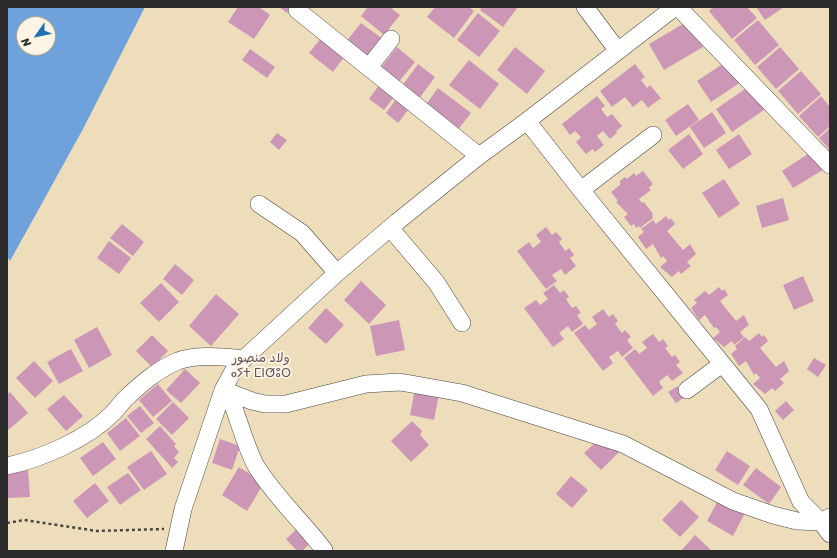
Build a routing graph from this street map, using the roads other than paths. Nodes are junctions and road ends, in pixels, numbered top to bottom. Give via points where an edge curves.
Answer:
1 (300, 7) edge
2 (585, 7) edge
3 (676, 7) edge
4 (392, 39) dead end
5 (618, 51) junction
6 (369, 67) junction
7 (527, 122) junction
8 (652, 135) dead end
9 (479, 156) junction
10 (830, 164) edge
11 (581, 190) junction
12 (259, 204) dead end
13 (390, 228) junction
14 (336, 273) junction
15 (462, 323) dead end
16 (244, 360) junction
17 (722, 364) junction
18 (687, 390) dead end
19 (225, 391) junction
20 (7, 466) edge
21 (827, 524) edge
22 (324, 550) edge
23 (174, 551) edge

1 - 6 street via 297,10
2 - 5 street
3 - 5 street
3 - 10 street
4 - 6 street
5 - 7 street
6 - 9 street
7 - 9 street
7 - 11 street
8 - 11 street
9 - 13 street
11 - 17 street
12 - 14 street via 302,233
13 - 14 street
13 - 15 street via 436,282
14 - 16 street
16 - 19 street via 236,366
16 - 20 street via 213,356 179,361 156,373 112,415 80,437 55,450
17 - 18 street
17 - 21 street via 759,409 801,502
19 - 21 street via 265,404 286,404 366,384 400,382 462,393 623,444 733,501 797,521
19 - 22 street via 232,400 256,466
19 - 23 street via 183,509

